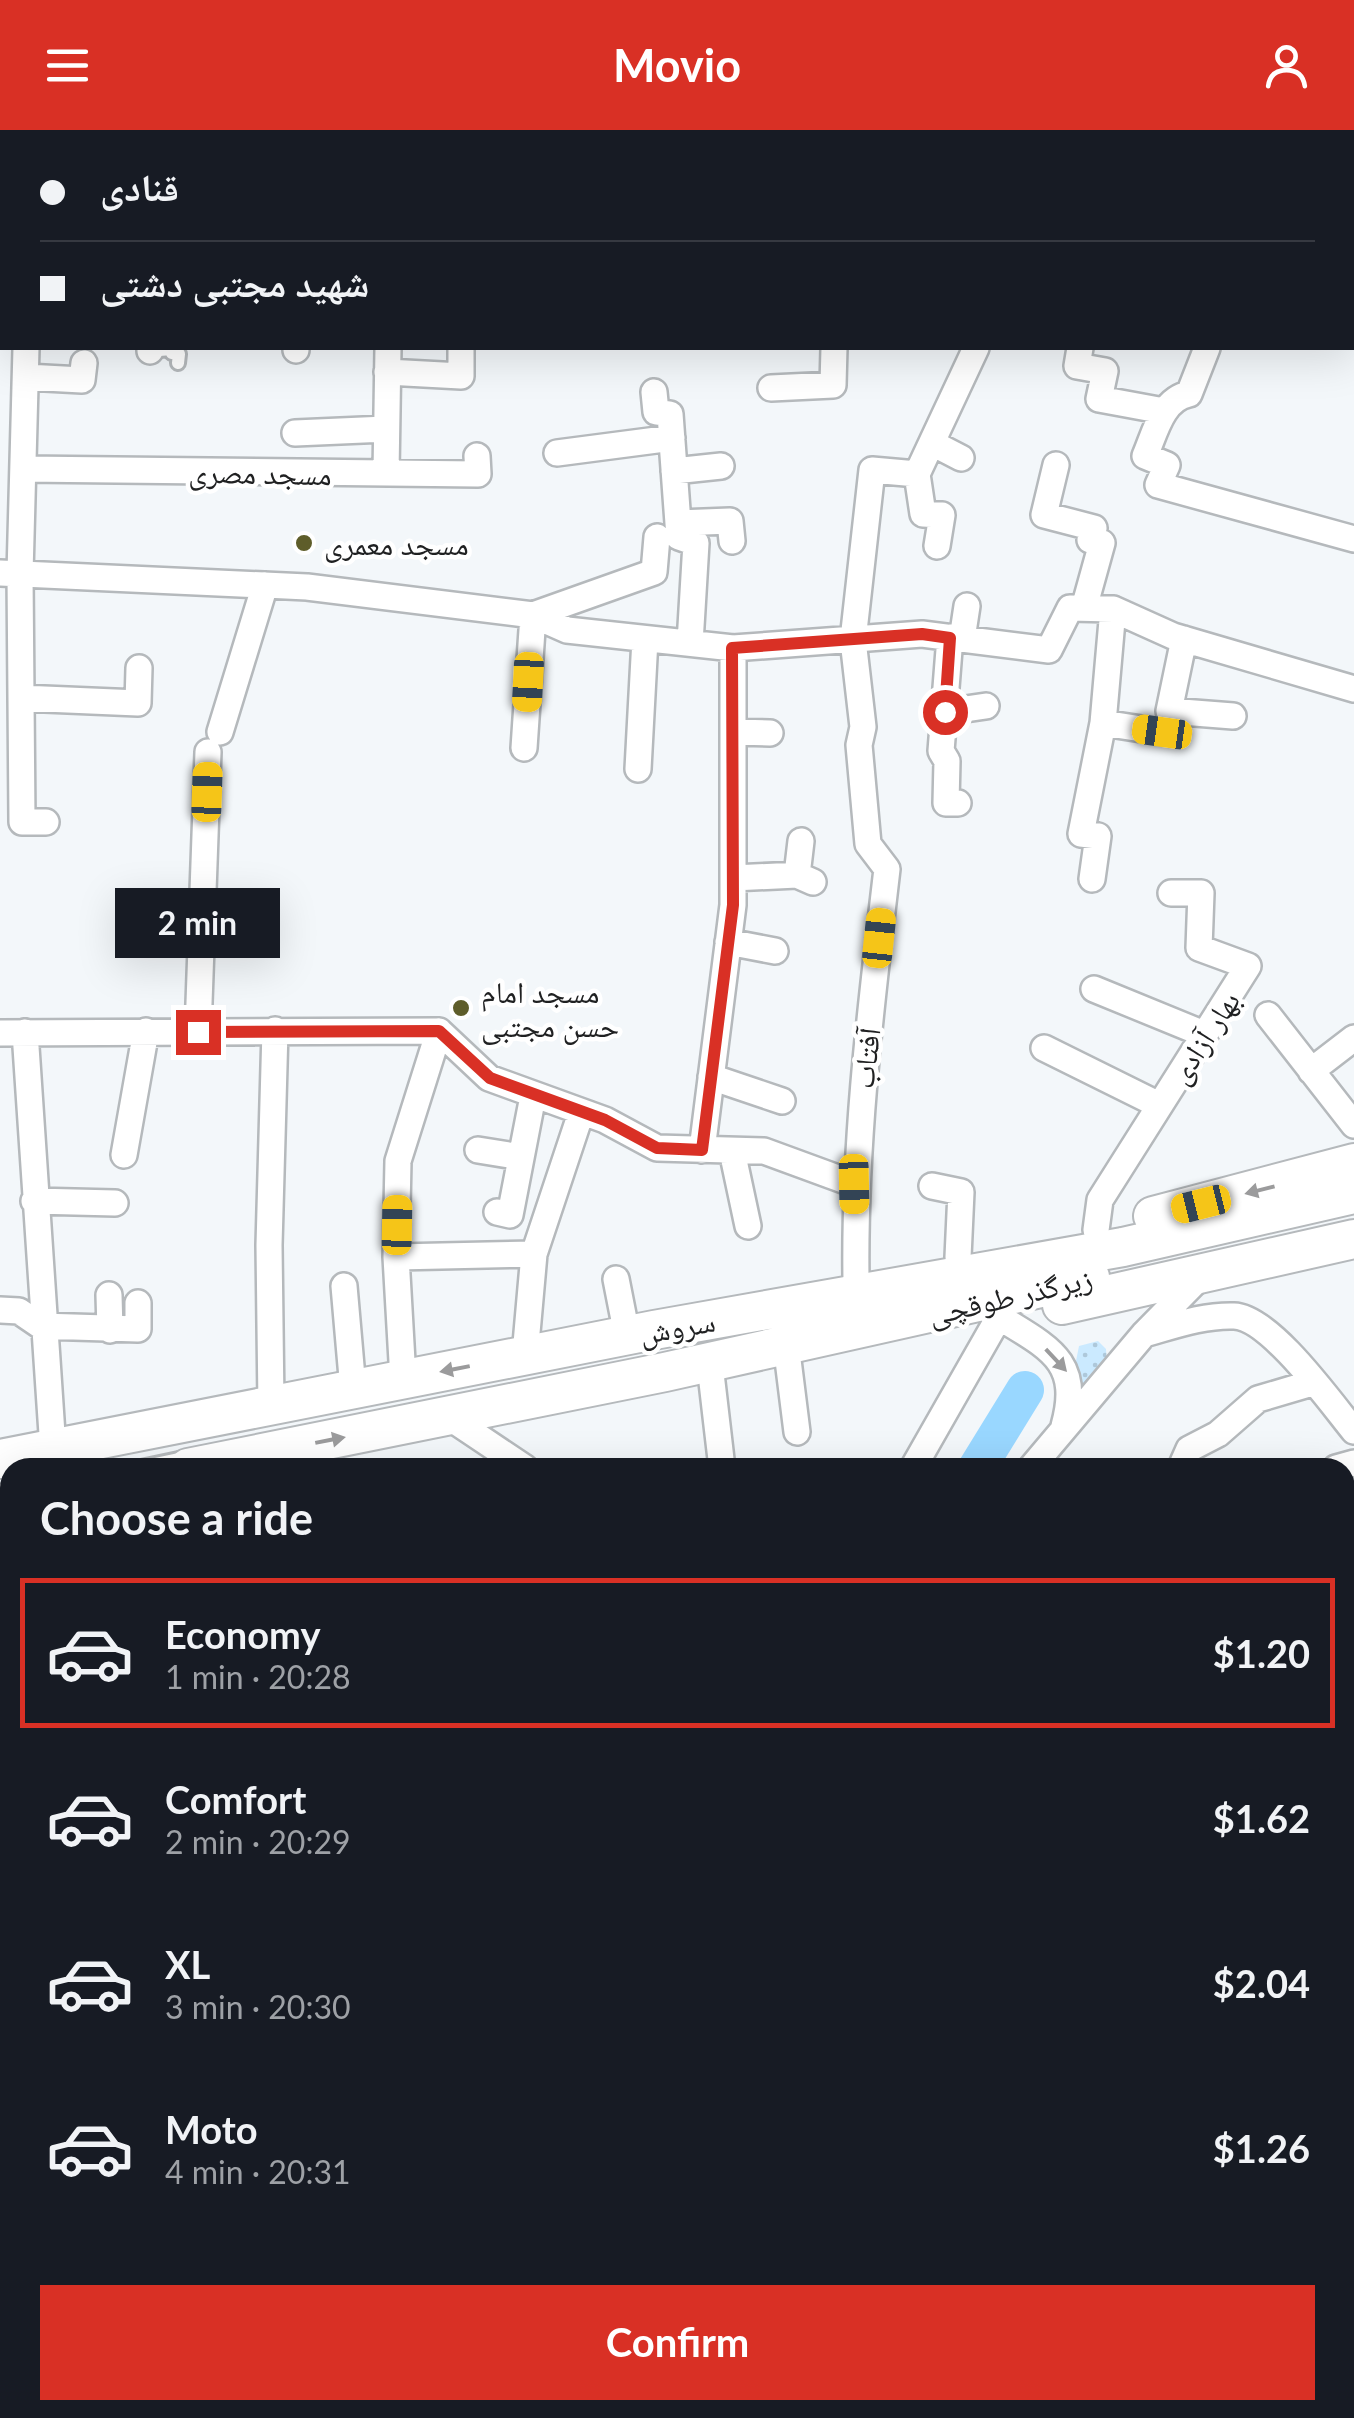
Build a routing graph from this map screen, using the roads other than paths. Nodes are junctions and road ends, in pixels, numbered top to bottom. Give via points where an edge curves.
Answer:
1 (26, 350) edge
2 (172, 350) edge
3 (462, 350) edge
4 (834, 350) edge
5 (975, 350) edge
6 (1080, 350) edge
7 (1207, 350) edge
8 (388, 360) edge
9 (84, 362) dead end
10 (178, 363) dead end
11 (26, 376) junction
12 (770, 388) dead end
13 (654, 392) dead end
14 (1164, 411) junction
15 (386, 430) junction
16 (296, 433) dead end
17 (672, 438) junction
18 (932, 443) junction
19 (558, 453) dead end
20 (478, 456) dead end
21 (961, 458) dead end
22 (1056, 465) dead end
23 (721, 466) dead end
24 (23, 469) junction
25 (674, 471) junction
26 (386, 474) junction
27 (917, 474) junction
28 (667, 530) junction
29 (1354, 539) edge
30 (732, 541) dead end
31 (937, 546) dead end
32 (10, 573) edge
33 (265, 585) junction
34 (967, 606) dead end
35 (1084, 608) junction
36 (1113, 609) junction
37 (532, 616) junction
38 (956, 638) junction
39 (645, 639) junction
40 (1184, 639) junction
41 (853, 640) junction
42 (690, 644) junction
43 (732, 648) junction
44 (139, 668) dead end
45 (1354, 689) edge
46 (986, 706) dead end
47 (14, 711) edge
48 (945, 712) junction
49 (1233, 716) dead end
50 (1104, 724) junction
51 (734, 732) junction
52 (1162, 732) dead end
53 (770, 734) dead end
54 (524, 748) dead end
55 (638, 768) dead end
56 (958, 803) dead end
57 (46, 822) dead end
58 (800, 841) dead end
59 (733, 878) junction
60 (1092, 879) dead end
61 (1171, 892) dead end
62 (728, 942) junction
63 (774, 950) dead end
64 (1094, 989) dead end
65 (1268, 1015) dead end
66 (275, 1030) junction
67 (439, 1031) junction
68 (12, 1032) edge
69 (146, 1032) junction
70 (198, 1032) junction
71 (1204, 1034) junction
72 (1354, 1038) edge
73 (1044, 1048) dead end
74 (1312, 1071) junction
75 (712, 1078) junction
76 (533, 1096) junction
77 (782, 1101) dead end
78 (1159, 1106) junction
79 (581, 1113) junction
80 (1354, 1125) edge
81 (478, 1150) dead end
82 (702, 1150) junction
83 (732, 1150) junction
84 (124, 1155) dead end
85 (521, 1156) junction
86 (1354, 1163) edge
87 (854, 1184) junction
88 (932, 1186) dead end
89 (1354, 1194) edge
90 (34, 1201) junction
91 (115, 1203) dead end
92 (497, 1212) dead end
93 (1354, 1218) edge
94 (748, 1226) dead end
95 (1096, 1230) junction
96 (1354, 1240) edge
97 (534, 1254) junction
98 (396, 1257) junction
99 (958, 1257) junction
100 (1203, 1274) junction
101 (616, 1279) dead end
102 (856, 1280) junction
103 (344, 1286) dead end
104 (110, 1294) dead end
105 (138, 1303) dead end
106 (0, 1310) edge
107 (999, 1316) junction
108 (41, 1326) junction
109 (110, 1330) junction
110 (641, 1332) junction
111 (1144, 1334) junction
112 (787, 1352) junction
113 (525, 1355) junction
114 (710, 1365) junction
115 (665, 1372) junction
116 (403, 1380) junction
117 (1312, 1383) junction
118 (353, 1390) junction
119 (271, 1406) junction
120 (232, 1413) junction
121 (449, 1417) junction
122 (1064, 1426) junction
123 (797, 1432) dead end
124 (1354, 1432) edge
125 (53, 1449) junction
126 (5, 1458) edge
127 (61, 1458) edge
128 (187, 1458) edge
129 (234, 1458) joint
130 (494, 1458) edge
131 (721, 1458) edge
132 (919, 1458) edge
133 (1039, 1458) edge
134 (1186, 1458) edge

1 - 11 street
2 - 10 lane
3 - 8 street via 462,376
4 - 12 street via 834,385
5 - 18 street
6 - 14 street via 1076,366 1105,371 1099,399
7 - 14 street via 1189,394 1177,396
8 - 15 street
9 - 11 street via 82,380
11 - 24 street
13 - 17 street via 656,412 670,414
14 - 29 street via 1145,456 1167,464 1158,485
15 - 16 street
15 - 26 street
17 - 19 street
17 - 25 street
18 - 21 street
18 - 27 street
20 - 26 street, مسجد مصری via 478,474
22 - 35 street via 1044,515 1094,528 1090,540 1102,543
23 - 25 street
24 - 26 street, مسجد مصری
24 - 32 street
25 - 28 street
27 - 31 street via 923,514 942,516
27 - 41 street, آفتاب via 872,470
28 - 30 street via 730,520
28 - 37 street via 654,572
28 - 42 street via 696,543
32 - 33 street
32 - 47 street
33 - 37 street
33 - 70 street via 214,742
34 - 38 street
35 - 36 street
35 - 38 street via 1070,608 1050,650
36 - 40 street
36 - 50 street
37 - 39 street via 567,630
37 - 54 street
38 - 41 street
38 - 48 street
39 - 42 street
39 - 55 street
40 - 45 street
40 - 49 street via 1169,711
41 - 43 street
41 - 87 street, آفتاب via 868,844 887,868
42 - 43 street
43 - 51 street
44 - 47 street via 138,703
46 - 48 street
47 - 57 street via 22,822
48 - 56 street via 946,803
50 - 52 street
50 - 60 street via 1081,834 1098,836
51 - 53 street
51 - 59 street
58 - 59 street via 805,879
59 - 62 street
61 - 71 street, بهار آزادی via 1202,893 1198,948 1248,966
62 - 63 street
62 - 75 street
64 - 71 street
65 - 74 street
66 - 67 street
66 - 70 street
66 - 119 street
67 - 76 street via 490,1078
67 - 98 street via 398,1161
68 - 69 street
68 - 90 street
69 - 70 street
69 - 84 street
71 - 78 street, بهار آزادی
72 - 74 street
73 - 78 street
74 - 80 street
75 - 77 street
75 - 82 street
76 - 79 street
76 - 85 street
78 - 95 street, بهار آزادی via 1100,1200
79 - 82 street via 657,1148
79 - 97 street
81 - 85 street
82 - 83 street
83 - 87 street via 764,1151
83 - 94 street
85 - 92 street via 510,1214
86 -> 95 main road
87 - 102 street, آفتاب
88 - 99 street via 962,1192
89 - 110 main road, سروش via 1123,1247
90 - 91 street
90 - 108 street
93 - 115 main road, زیرگذر طوقچی
95 - 99 main road
96 - 100 main road
97 - 98 street
97 - 113 street
98 - 116 street
99 - 102 main road
100 - 107 main road
100 - 111 street
101 - 110 street
102 - 110 main road
103 - 118 street
104 - 109 street
105 - 109 street via 138,1329
106 - 108 street via 20,1310
107 - 112 main road
107 -> 122 street via 1068,1372 1071,1400
107 - 132 street
108 - 109 street
108 - 125 street
110 - 113 main road, سروش
111 - 117 street via 1238,1316 1274,1336
111 - 122 street
112 - 114 main road
112 - 123 street
113 -> 116 main road, سروش
114 - 115 main road
114 - 131 street
115 - 121 main road, سروش
116 - 118 main road, سروش
117 - 124 street
117 - 134 street via 1258,1399
118 - 119 main road, سروش
119 - 120 main road, سروش
120 - 125 main road, سروش
120 - 127 lane via 224,1426
129 -> 121 main road, سروش
121 - 130 street
122 - 133 street
125 - 126 main road, سروش
128 - 129 lane via 217,1452

